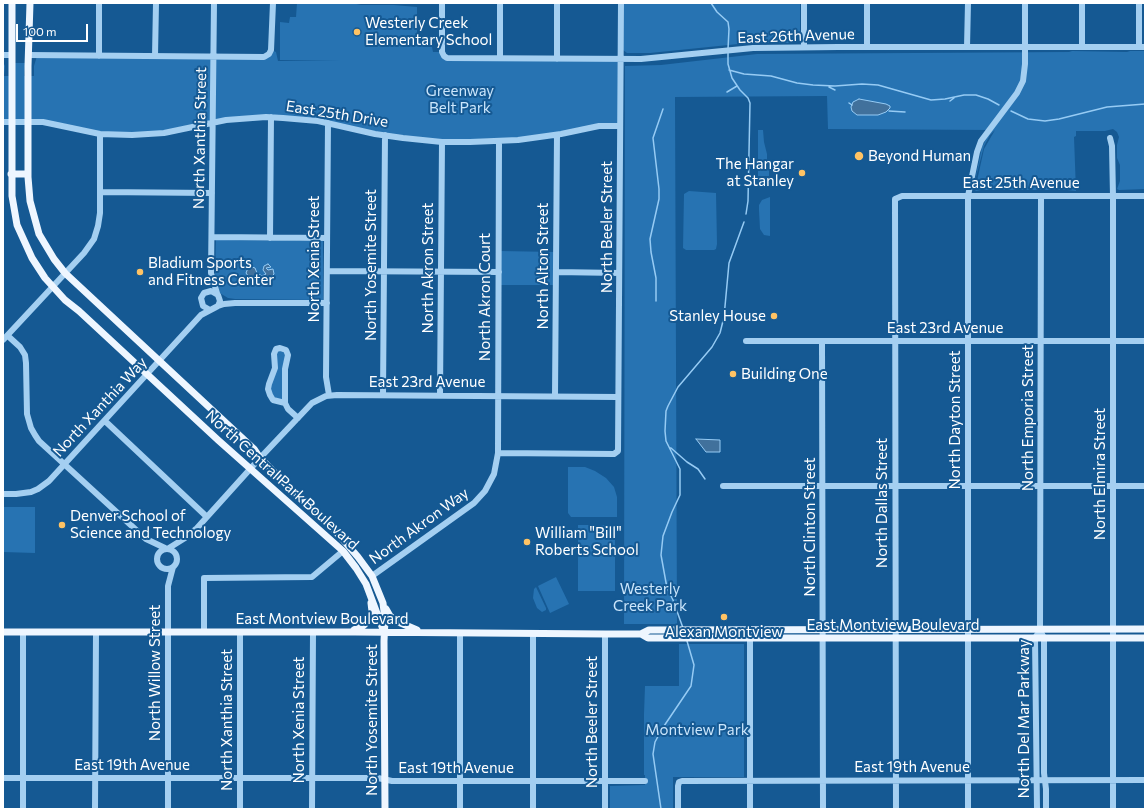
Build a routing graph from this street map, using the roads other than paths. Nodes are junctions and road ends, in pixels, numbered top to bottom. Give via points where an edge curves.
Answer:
1 (12, 3) edge
2 (30, 3) edge
3 (99, 3) edge
4 (156, 3) edge
5 (214, 3) edge
6 (273, 3) edge
7 (442, 3) edge
8 (500, 3) edge
9 (557, 3) edge
10 (621, 3) edge
11 (804, 3) edge
12 (867, 3) edge
13 (968, 3) edge
14 (1025, 3) edge
15 (1082, 3) edge
16 (1139, 3) edge
17 (867, 46) junction
18 (967, 46) junction
19 (1025, 46) junction
20 (1082, 46) junction
21 (1142, 46) edge
22 (804, 47) junction
23 (3, 55) edge
24 (11, 55) junction
25 (28, 55) junction
26 (99, 56) junction
27 (155, 56) junction
28 (214, 56) junction
29 (500, 58) junction
30 (557, 59) junction
31 (621, 59) junction
32 (271, 117) junction
33 (3, 122) edge
34 (11, 122) junction
35 (28, 122) junction
36 (213, 123) junction
37 (328, 123) junction
38 (620, 126) junction
39 (100, 134) junction
40 (556, 135) junction
41 (385, 136) junction
42 (1110, 138) dead end
43 (499, 141) junction
44 (442, 142) junction
45 (11, 174) junction
46 (28, 174) junction
47 (100, 192) junction
48 (212, 193) junction
49 (968, 196) junction
50 (1041, 196) junction
51 (1113, 196) junction
52 (1145, 196) edge
53 (897, 197) joint
54 (212, 237) junction
55 (270, 238) junction
56 (327, 238) junction
57 (327, 271) junction
58 (384, 271) junction
59 (441, 272) junction
60 (499, 272) junction
61 (556, 272) junction
62 (64, 273) junction
63 (211, 273) junction
64 (619, 273) junction
65 (53, 287) junction
66 (206, 292) junction
67 (218, 294) junction
68 (235, 303) junction
69 (327, 303) junction
70 (201, 304) junction
71 (218, 306) junction
72 (210, 310) junction
73 (194, 324) junction
74 (6, 338) edge
75 (746, 341) dead end
76 (822, 341) junction
77 (895, 341) junction
78 (968, 341) junction
79 (1041, 341) junction
80 (1113, 341) junction
81 (1145, 341) edge
82 (159, 361) junction
83 (147, 374) junction
84 (329, 395) junction
85 (383, 395) junction
86 (440, 395) junction
87 (498, 396) junction
88 (555, 396) junction
89 (618, 397) junction
90 (285, 403) junction
91 (298, 418) junction
92 (105, 421) junction
93 (498, 453) junction
94 (260, 458) junction
95 (65, 464) junction
96 (250, 469) junction
97 (723, 486) dead end
98 (823, 486) junction
99 (895, 486) junction
100 (968, 486) junction
101 (1041, 486) junction
102 (1113, 486) junction
103 (1145, 486) edge
104 (3, 494) edge
105 (207, 517) junction
106 (185, 538) junction
107 (146, 539) junction
108 (167, 548) junction
109 (343, 551) junction
110 (156, 556) junction
111 (177, 557) junction
112 (161, 567) junction
113 (173, 567) junction
114 (372, 576) junction
115 (168, 586) junction
116 (369, 591) junction
117 (383, 603) junction
118 (1145, 629) edge
119 (1040, 630) junction
120 (1112, 630) junction
121 (3, 632) edge
122 (23, 632) junction
123 (96, 632) junction
124 (168, 632) junction
125 (204, 632) junction
126 (240, 632) junction
127 (312, 632) junction
128 (347, 632) junction
129 (384, 632) junction
130 (424, 632) junction
131 (460, 633) junction
132 (532, 634) junction
133 (605, 634) junction
134 (642, 634) junction
135 (692, 634) junction
136 (750, 634) junction
137 (823, 634) junction
138 (895, 634) junction
139 (968, 634) junction
140 (1035, 638) junction
141 (1044, 638) junction
142 (1112, 638) junction
143 (1145, 638) edge
144 (3, 778) edge
145 (23, 778) junction
146 (96, 778) junction
147 (168, 778) junction
148 (240, 778) junction
149 (312, 778) junction
150 (385, 780) junction
151 (533, 780) junction
152 (645, 780) dead end
153 (896, 780) junction
154 (968, 780) junction
155 (1036, 780) junction
156 (1045, 780) junction
157 (1113, 780) junction
158 (1145, 780) edge
159 (460, 781) junction
160 (604, 781) junction
161 (750, 781) junction
162 (823, 781) junction
163 (23, 809) edge
164 (95, 809) edge
165 (168, 809) edge
166 (240, 809) edge
167 (312, 809) edge
168 (385, 809) edge
169 (460, 809) edge
170 (533, 809) edge
171 (605, 809) edge
172 (678, 809) edge
173 (750, 809) edge
174 (823, 809) edge
175 (896, 809) edge
176 (968, 809) edge
177 (1037, 809) edge
178 (1046, 809) edge
179 (1113, 809) edge

1 - 24 main road, North Central Park Boulevard
2 - 25 main road, North Central Park Boulevard
3 - 26 street
4 - 27 street
5 - 28 street, North Xanthia Street
6 - 28 street via 269,54 264,57
7 - 29 street, East 26th Avenue via 444,56
8 - 29 street
9 - 30 street
10 - 31 street, North Beeler Street
11 - 22 street
12 - 17 street
13 - 18 street
14 - 19 street
15 - 20 street
16 - 21 street
17 - 18 street, East 26th Avenue
17 - 22 street, East 26th Avenue
18 - 19 street, East 26th Avenue
19 - 20 street, East 26th Avenue
19 - 49 street, North Dayton Street via 1025,72 1022,84 982,139
20 - 21 street, East 26th Avenue
22 - 31 street, East 26th Avenue
23 - 24 street
24 - 34 main road, North Central Park Boulevard
25 - 26 street
25 - 35 main road, North Central Park Boulevard
26 - 27 street
27 - 28 street
28 - 36 street, North Xanthia Street
29 - 30 street, East 26th Avenue
30 - 31 street, East 26th Avenue
31 - 38 street, North Beeler Street
32 - 36 street, East 25th Drive
32 - 37 street, East 25th Drive
32 - 55 street
33 - 34 street, East 25th Drive
34 - 35 street, East 25th Drive
34 - 45 main road, North Central Park Boulevard
35 - 39 street, East 25th Drive via 48,123
35 - 46 main road, North Central Park Boulevard
36 - 39 street, East 25th Drive via 164,133
36 - 48 street, North Xanthia Street
37 - 41 street, East 25th Drive
37 - 56 street, North Xenia Street
38 - 40 street, East 25th Drive via 599,126
38 - 64 street, North Beeler Street
39 - 47 street
40 - 43 street, East 25th Drive
40 - 61 street, North Alton Street
41 - 44 street, East 25th Drive
41 - 58 street, North Yosemite Street
42 - 51 street, North Elmira Street
43 - 44 street, East 25th Drive
43 - 60 street, North Akron Court
44 - 59 street, North Akron Street
45 - 46 main road
45 - 65 main road, North Central Park Boulevard via 12,203 20,231 32,258
46 - 62 main road, North Central Park Boulevard via 30,201 39,234
47 - 48 street
47 - 62 street via 99,221 94,239
48 - 54 street, North Xanthia Street
49 - 50 street, East 25th Avenue
49 - 53 street, East 25th Avenue
49 - 78 street, North Dayton Street
50 - 51 street, East 25th Avenue
50 - 79 street, North Emporia Street
51 - 52 street, East 25th Avenue
51 - 80 street, North Elmira Street
53 - 77 street, North Dallas Street
54 - 55 street
54 - 63 street, North Xanthia Street
55 - 56 street
56 - 57 street, North Xenia Street
57 - 58 street
57 - 69 street, North Xenia Street
58 - 59 street
58 - 85 street, North Yosemite Street
59 - 60 street
59 - 86 street, North Akron Street
60 - 87 street, North Akron Court
61 - 64 street
61 - 88 street, North Alton Street
62 - 65 street
62 - 82 main road, North Central Park Boulevard
63 - 66 street, North Xanthia Street
63 - 67 street, North Xanthia Street
64 - 89 street, North Beeler Street
65 - 74 street
65 - 83 main road, North Central Park Boulevard
66 - 67 street
66 - 70 street via 201,298
67 - 68 street
67 - 71 street
68 - 69 street
68 - 71 street
69 - 84 street, North Xenia Street via 326,376
70 - 72 street
70 - 73 street, North Xanthia Way
71 - 72 street
72 - 73 street, North Xanthia Way
73 - 82 street, North Xanthia Way
74 - 95 street via 22,350 26,358 26,414 31,428 40,441
75 - 76 street, East 23rd Avenue
76 - 77 street, East 23rd Avenue
76 - 98 street, North Clinton Street
77 - 78 street, East 23rd Avenue
77 - 99 street, North Dallas Street
78 - 79 street, East 23rd Avenue
78 - 100 street, North Dayton Street
79 - 80 street, East 23rd Avenue
79 - 101 street, North Emporia Street
80 - 81 street, East 23rd Avenue
80 - 102 street, North Elmira Street
82 - 83 street, North Xanthia Way
82 - 94 main road, North Central Park Boulevard via 254,449
83 - 92 street, North Xanthia Way
83 - 96 main road, North Central Park Boulevard
84 - 85 street, East 23rd Avenue
84 - 91 street, East 23rd Avenue via 313,402
85 - 86 street, East 23rd Avenue
86 - 87 street, East 23rd Avenue
87 - 88 street, East 23rd Avenue
87 - 93 street, North Akron Court
88 - 89 street, East 23rd Avenue
89 - 93 street, North Beeler Street via 618,451 614,454
90 - 90 street via 285,369 288,355 286,350 280,348 274,354 275,368 268,389 273,400
90 - 91 street
91 - 94 street, East 23rd Avenue
92 - 95 street, North Xanthia Way
92 - 105 street
93 - 114 street, North Akron Way via 494,474 480,498
94 - 96 street, East 23rd Avenue
94 - 114 main road, North Central Park Boulevard via 339,535
95 - 104 street, North Xanthia Way via 44,485 31,492
95 - 107 street
96 - 105 street, East 23rd Avenue
96 - 109 main road, North Central Park Boulevard
97 - 98 street
98 - 99 street
98 - 137 street, North Clinton Street
99 - 100 street
99 - 138 street, North Dallas Street
100 - 101 street
100 - 139 street, North Dayton Street
101 - 102 street
101 - 119 street, North Emporia Street
102 - 103 street
102 - 120 street, North Elmira Street
105 - 106 street, East 23rd Avenue
106 - 108 street
106 - 111 street
107 - 108 street
107 - 110 street
108 - 110 street
108 - 111 street via 176,553
109 - 116 main road, North Central Park Boulevard
109 - 125 street via 312,577 204,578
110 - 112 street
111 - 113 street
112 - 113 street
112 - 115 street, North Willow Street
113 - 115 street, North Willow Street
114 - 117 main road, North Central Park Boulevard
115 - 124 street, North Willow Street
116 - 128 main road via 372,608 369,620 361,627
116 - 129 main road, North Central Park Boulevard
117 - 129 main road, North Central Park Boulevard via 386,624
117 - 130 main road via 393,619
118 - 120 main road, East Montview Boulevard
119 - 120 main road, East Montview Boulevard
119 - 139 main road, East Montview Boulevard
119 - 140 street, North Del Mar Parkway
119 - 141 street, North Emporia Street
120 - 142 street, North Elmira Street
121 - 122 main road, East Montview Boulevard
122 - 123 main road, East Montview Boulevard
122 - 145 street
123 - 124 main road, East Montview Boulevard
123 - 146 street
124 - 125 main road, East Montview Boulevard
124 - 147 street, North Willow Street
125 - 126 main road, East Montview Boulevard
126 - 127 main road, East Montview Boulevard
126 - 148 street, North Xanthia Street
127 - 128 main road, East Montview Boulevard
127 - 149 street, North Xenia Street
128 - 129 main road, East Montview Boulevard
129 - 130 main road, East Montview Boulevard
129 - 150 main road, North Yosemite Street
130 - 131 main road, East Montview Boulevard
131 - 132 main road, East Montview Boulevard
131 - 159 street
132 - 133 main road, East Montview Boulevard
132 - 151 street
133 - 134 main road, East Montview Boulevard
133 - 160 street, North Beeler Street
134 - 135 main road, East Montview Boulevard via 649,630 676,630
134 - 135 main road, East Montview Boulevard via 648,638 678,638
135 - 136 main road, East Montview Boulevard
136 - 137 main road, East Montview Boulevard
136 - 161 street
137 - 138 main road, East Montview Boulevard
137 - 162 street, North Clinton Street
138 - 139 main road, East Montview Boulevard
138 - 153 street, North Dallas Street
139 - 140 main road, East Montview Boulevard
139 - 154 street, North Dayton Street
140 - 141 main road, East Montview Boulevard
140 - 155 street, North Del Mar Parkway
141 - 142 main road, East Montview Boulevard
141 - 156 street, North Del Mar Parkway
142 - 143 main road, East Montview Boulevard
142 - 157 street, North Elmira Street
144 - 145 street, East 19th Avenue
145 - 146 street, East 19th Avenue
145 - 163 street
146 - 147 street, East 19th Avenue
146 - 164 street
147 - 148 street, East 19th Avenue
147 - 165 street, North Willow Street
148 - 149 street, East 19th Avenue
148 - 166 street, North Xanthia Street
149 - 150 street, East 19th Avenue
149 - 167 street, North Xenia Street
150 - 159 street, East 19th Avenue
150 - 168 main road, North Yosemite Street
151 - 159 street, East 19th Avenue
151 - 160 street, East 19th Avenue
151 - 170 street
152 - 160 street, East 19th Avenue
153 - 154 street, East 19th Avenue
153 - 162 street, East 19th Avenue
153 - 175 street, North Dallas Street
154 - 155 street, East 19th Avenue
154 - 176 street, North Dayton Street
155 - 156 street, East 19th Avenue
155 - 177 street, North Del Mar Parkway
156 - 157 street, East 19th Avenue
156 - 178 street, North Del Mar Parkway
157 - 158 street, East 19th Avenue
157 - 179 street, North Elmira Street
159 - 169 street
160 - 171 street, North Beeler Street
161 - 162 street, East 19th Avenue
161 - 172 street, East 19th Avenue via 679,782
161 - 173 street
162 - 174 street, North Clinton Street

